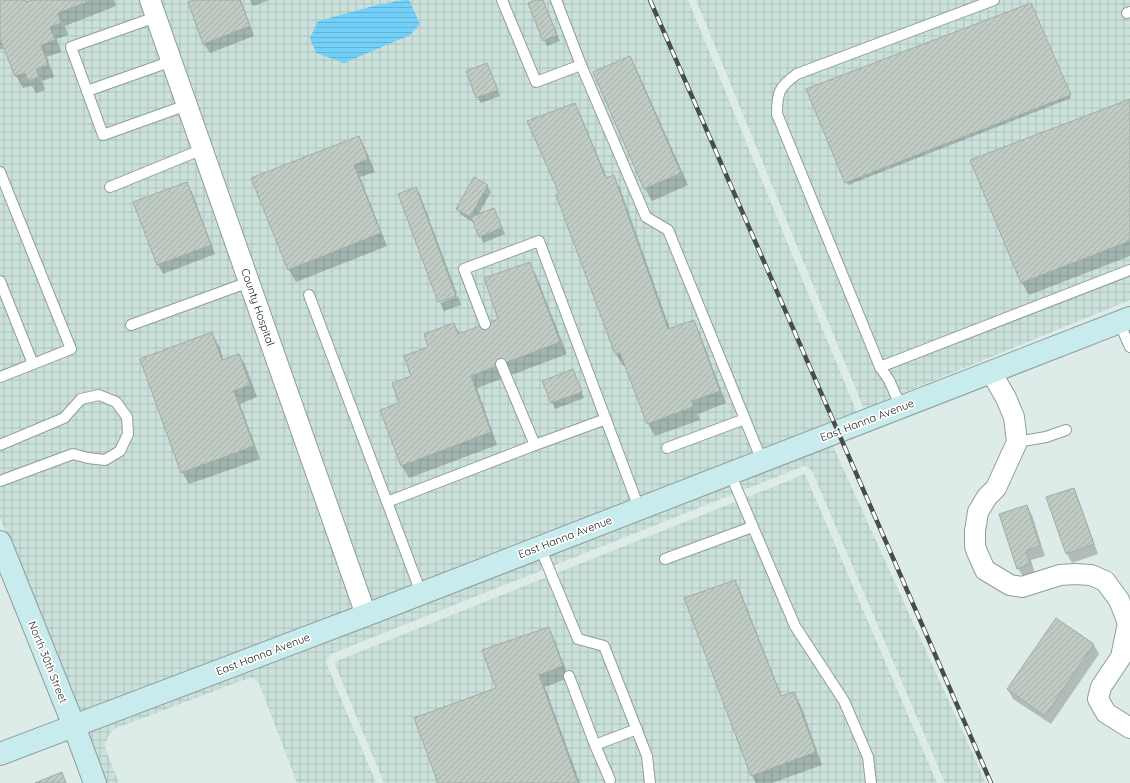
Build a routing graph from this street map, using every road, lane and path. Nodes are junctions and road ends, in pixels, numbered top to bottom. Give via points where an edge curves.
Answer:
1 (502, 0) edge
2 (556, 0) edge
3 (994, 0) edge
4 (153, 8) edge
5 (172, 61) junction
6 (581, 65) junction
7 (87, 91) junction
8 (187, 105) junction
9 (203, 149) junction
10 (0, 172) edge
11 (110, 186) dead end
12 (1130, 270) edge
13 (0, 281) edge
14 (249, 282) junction
15 (309, 295) dead end
16 (1125, 320) edge
17 (484, 324) dead end
18 (131, 325) dead end
19 (1130, 347) edge
20 (33, 364) junction
21 (501, 364) dead end
22 (880, 367) junction
23 (991, 372) junction
24 (0, 377) edge
25 (901, 407) junction
26 (606, 419) junction
27 (745, 419) junction
28 (1066, 430) dead end
29 (1017, 442) junction
30 (0, 445) edge
31 (535, 446) junction
32 (666, 448) dead end
33 (762, 461) junction
34 (730, 473) junction
35 (0, 481) edge
36 (387, 502) junction
37 (639, 508) junction
38 (752, 527) junction
39 (0, 542) edge
40 (540, 547) junction
41 (665, 559) dead end
42 (421, 593) junction
43 (366, 615) junction
44 (569, 676) dead end
45 (74, 726) junction
46 (1130, 728) edge
47 (637, 729) junction
48 (596, 745) junction
49 (0, 754) edge
50 (610, 780) dead end
51 (95, 783) edge
52 (650, 783) edge
53 (871, 783) edge

1 - 6 lane via 536,82
2 - 6 lane
3 - 22 lane via 796,74 785,83 777,97 778,114
4 - 5 street, County Hospital
4 - 7 lane via 71,47
5 - 7 lane
5 - 8 street, County Hospital
6 - 27 lane via 646,217 668,230
7 - 8 lane via 103,135
8 - 9 street, County Hospital
9 - 11 lane
9 - 14 street, County Hospital
10 - 20 lane via 71,350
12 - 22 lane
13 - 20 lane
14 - 18 lane
14 - 43 street, County Hospital
15 - 36 lane
16 - 19 lane
16 - 23 street, East Hanna Avenue
17 - 26 lane via 464,269 539,241
20 - 24 lane
21 - 31 lane
22 - 25 lane
23 - 25 street, East Hanna Avenue
23 - 29 street via 1014,417
25 - 33 street, East Hanna Avenue
26 - 31 lane
26 - 37 lane
27 - 32 lane
27 - 33 lane
28 - 29 lane via 1046,437
29 - 46 street via 996,488 978,512 975,531 977,552 985,570 1010,585 1022,587 1060,575 1075,574 1091,575 1105,581 1118,600 1128,623 1121,658 1101,687 1098,699 1106,713
30 - 35 lane via 64,418 81,399 99,396 116,402 127,417 128,434 120,451 105,460 73,454
31 - 36 lane
33 - 34 street, East Hanna Avenue
34 - 37 street, East Hanna Avenue
34 - 38 lane
36 - 42 lane
37 - 40 street, East Hanna Avenue
38 - 41 lane
38 - 53 lane via 795,626 844,701 868,757
39 - 45 street, North 30th Street
40 - 42 street, East Hanna Avenue
40 - 47 lane via 578,639 604,646
42 - 43 street, East Hanna Avenue
43 - 45 street, East Hanna Avenue
44 - 48 lane
45 - 49 street, East Hanna Avenue
45 - 51 street, North 30th Street
47 - 48 lane
47 - 52 lane via 647,756
48 - 50 lane

